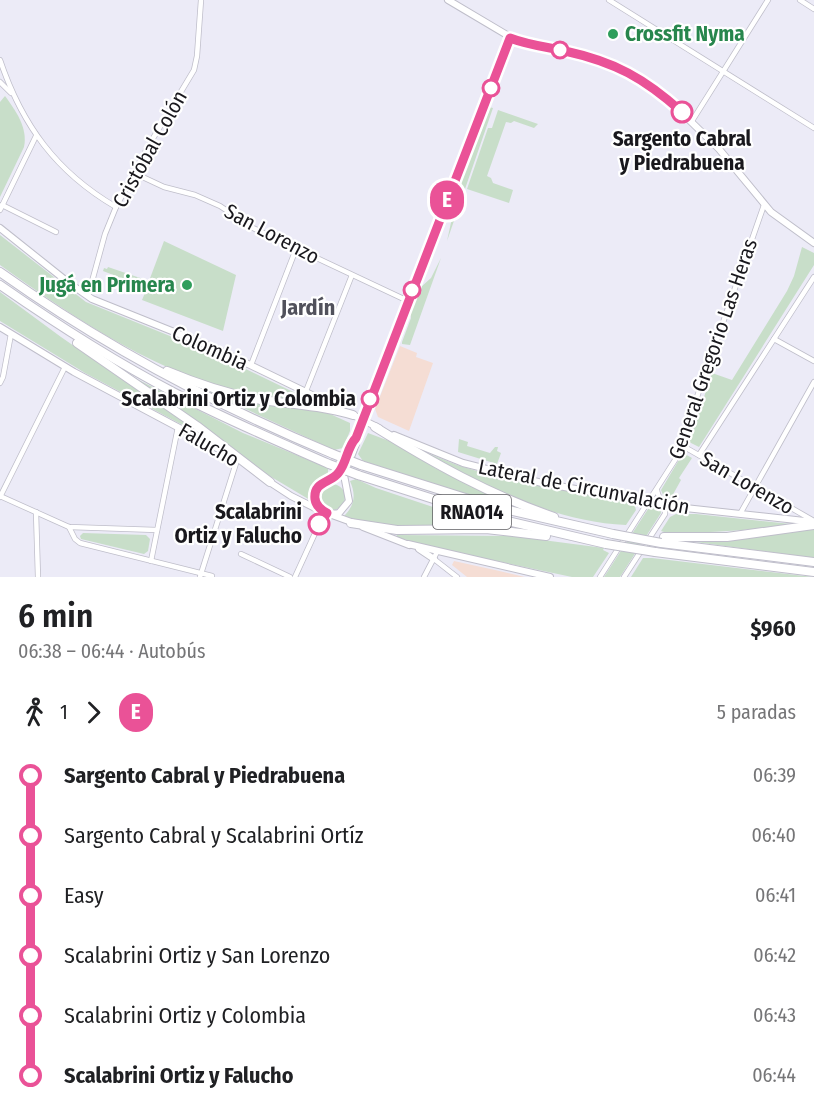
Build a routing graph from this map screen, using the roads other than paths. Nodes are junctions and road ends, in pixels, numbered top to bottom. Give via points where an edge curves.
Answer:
1 (201, 0) edge
2 (609, 0) edge
3 (768, 0) edge
4 (800, 0) edge
5 (452, 1) edge
6 (814, 9) edge
7 (510, 38) junction
8 (0, 59) edge
9 (0, 65) edge
10 (724, 72) junction
11 (0, 82) edge
12 (13, 94) junction
13 (692, 121) junction
14 (814, 128) edge
15 (36, 136) junction
16 (134, 173) junction
17 (764, 205) junction
18 (116, 207) junction
19 (1, 208) edge
20 (0, 228) edge
21 (56, 232) dead end
22 (814, 242) edge
23 (296, 249) junction
24 (0, 272) edge
25 (352, 275) junction
26 (814, 277) edge
27 (0, 285) edge
28 (88, 296) junction
29 (408, 301) junction
30 (0, 327) edge
31 (11, 334) junction
32 (774, 339) junction
33 (128, 355) junction
34 (814, 361) edge
35 (251, 365) junction
36 (65, 367) junction
37 (814, 382) edge
38 (0, 383) edge
39 (306, 391) junction
40 (353, 415) junction
41 (363, 421) junction
42 (178, 427) junction
43 (375, 427) junction
44 (356, 438) junction
45 (681, 445) junction
46 (699, 455) junction
47 (237, 460) junction
48 (329, 480) junction
49 (270, 482) junction
50 (346, 487) junction
51 (755, 487) junction
52 (657, 490) junction
53 (0, 497) edge
54 (648, 502) junction
55 (664, 505) junction
56 (36, 512) junction
57 (326, 513) junction
58 (740, 514) junction
59 (814, 522) edge
60 (351, 523) junction
61 (69, 527) junction
62 (585, 529) junction
63 (157, 530) junction
64 (588, 540) junction
65 (663, 540) junction
66 (241, 554) dead end
67 (435, 555) junction
68 (151, 561) junction
69 (814, 562) edge
70 (814, 573) edge
71 (200, 575) edge
72 (212, 576) edge
73 (38, 577) edge
74 (290, 577) edge
75 (295, 577) edge
76 (424, 577) edge
77 (457, 577) edge
78 (549, 577) edge
79 (600, 577) edge
80 (624, 577) edge

1 - 16 street, Cristóbal Colón via 194,70
2 - 10 street
3 - 10 street
4 - 6 street
5 - 7 street
7 - 13 street via 577,54 629,72
7 - 29 street
8 - 9 street
8 - 12 street
10 - 13 street
10 - 14 street
11 - 12 street
12 - 15 street
13 - 17 street via 720,149
15 - 18 street via 71,176
15 - 19 street
16 - 18 street, Cristóbal Colón
16 - 23 street, San Lorenzo via 220,206
17 - 22 street
17 - 45 street, General Gregorio Las Heras
18 - 28 street, Cristóbal Colón
19 - 21 street
20 - 28 street
23 - 25 street, San Lorenzo
23 - 35 street
24 - 33 highway, RNA014
25 - 29 street, San Lorenzo
25 - 39 street
26 - 32 street
27 - 49 highway
27 - 64 highway, RNA014, bridge via 149,379 235,423 329,464 477,513
28 - 35 street, Colombia
29 - 41 street
30 - 31 street, Falucho
31 - 36 street, Falucho
31 - 38 street
32 - 34 street
32 - 46 street
33 - 40 highway via 223,392
33 - 62 highway, RNA014, bridge via 217,403 361,465 491,506
35 - 39 street, Colombia
36 - 42 street, Falucho
36 - 53 street
37 - 51 street
39 - 40 street, Colombia
40 - 41 street, Colombia
41 - 43 street, Lateral de Circunvalación
41 - 44 street
42 - 47 street, Falucho
42 - 63 street
43 - 54 street, Lateral de Circunvalación via 491,472
43 - 62 highway via 458,477
44 - 48 street via 340,471
44 - 50 street via 345,473
45 - 46 street, San Lorenzo
45 - 52 street, General Gregorio Las Heras
46 - 51 street, San Lorenzo
47 - 49 street, Falucho
47 - 71 street
48 - 50 street
48 - 57 street via 321,484 315,495 316,503
49 - 57 street, Falucho
50 - 57 street via 346,506 339,513
51 - 58 street
51 - 59 street, San Lorenzo
52 - 54 street, General Gregorio Las Heras
52 - 55 street
53 - 56 street
54 - 55 street, Lateral de Circunvalación
54 - 79 street, General Gregorio Las Heras
55 - 58 street, Lateral de Circunvalación
55 - 80 street via 665,513
56 - 61 street
56 - 73 street
57 - 60 street, Falucho
57 - 75 street
58 - 59 street, Lateral de Circunvalación
59 - 65 highway via 727,537
60 - 64 highway via 397,530 486,529
60 - 67 street, Falucho
61 - 63 street
61 - 68 street via 80,543
62 - 65 highway, RNA014, bridge
63 - 68 street
64 - 70 highway, RNA014, bridge
65 - 69 highway, RNA014
66 - 74 street
67 - 76 street
67 - 77 street, Falucho
67 - 78 street
68 - 71 street
71 - 72 street

